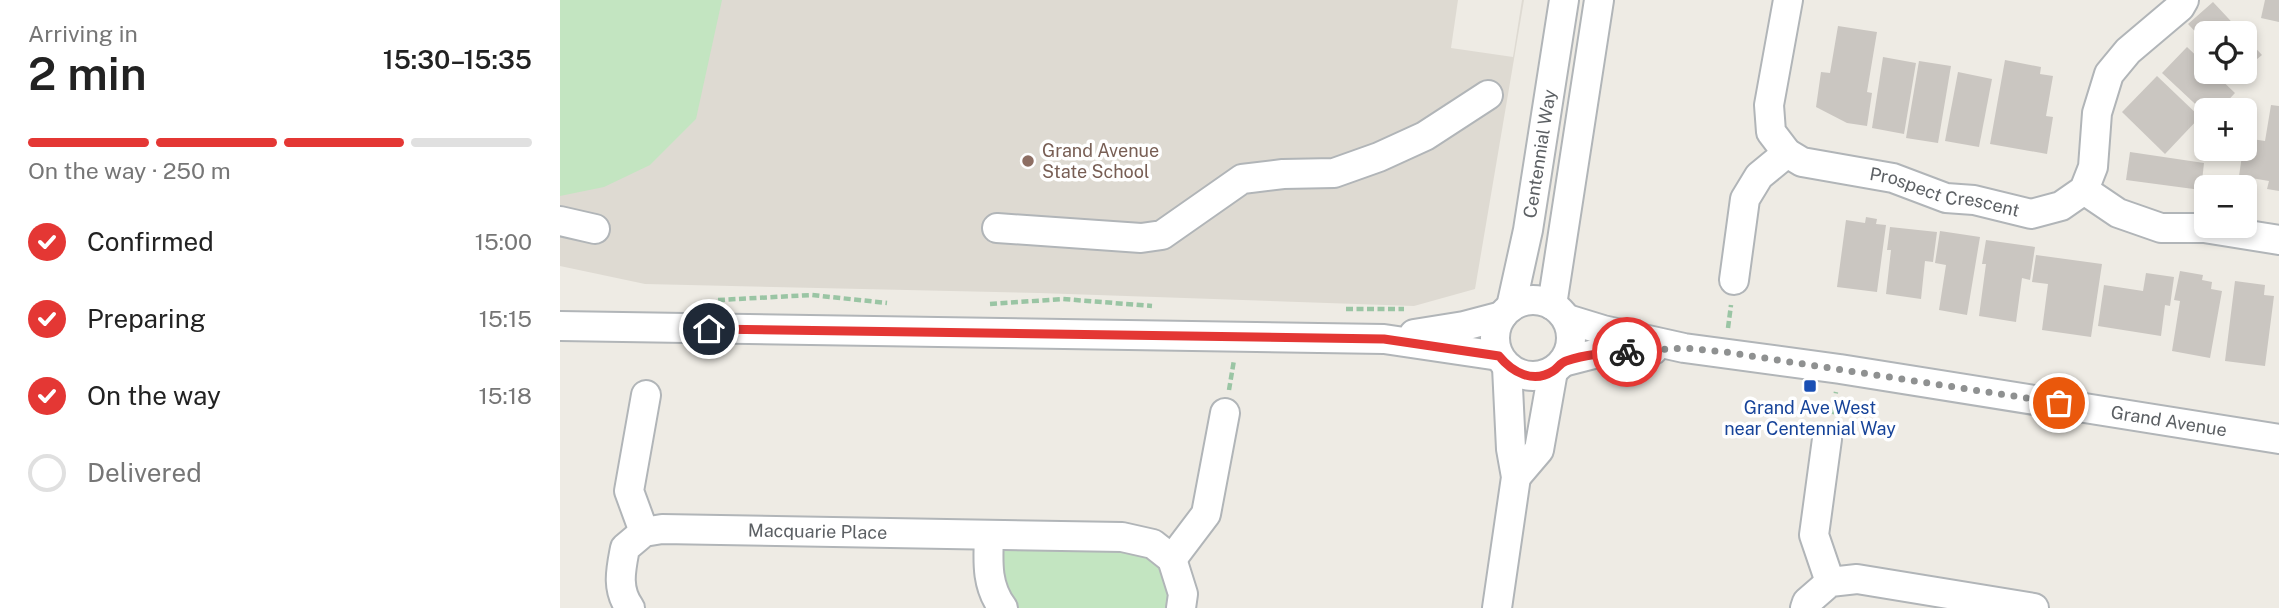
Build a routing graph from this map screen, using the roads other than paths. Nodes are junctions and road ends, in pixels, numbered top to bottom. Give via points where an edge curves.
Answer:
1 (1564, 0) edge
2 (1599, 0) edge
3 (1787, 0) edge
4 (2184, 0) edge
5 (1488, 95) dead end
6 (1787, 153) junction
7 (2084, 190) junction
8 (560, 221) edge
9 (997, 228) dead end
10 (595, 229) dead end
11 (2279, 240) edge
12 (1734, 280) road end
13 (1507, 311) junction
14 (1559, 312) junction
15 (567, 324) edge
16 (1384, 339) junction
17 (1684, 348) junction
18 (1503, 361) junction
19 (1558, 367) junction
20 (646, 395) dead end
21 (1226, 413) road end
22 (1827, 439) road end
23 (2279, 439) edge
24 (1516, 477) junction
25 (644, 532) junction
26 (989, 535) junction
27 (1172, 559) junction
28 (1830, 582) junction
29 (630, 608) edge
30 (1003, 608) edge
31 (1181, 608) edge
32 (1497, 608) edge
33 (1805, 608) edge
34 (2034, 608) edge

1 - 13 street, Centennial Way via 1528,230
2 - 14 street, Centennial Way
3 - 6 street via 1769,105 1770,132
4 - 7 street via 2127,51 2109,74 2096,113 2093,167
5 - 9 street via 1425,136 1334,173 1242,179 1162,235 1141,238
6 - 7 street, Prospect Crescent via 1802,162 1893,178 1946,198 2031,214 2061,206
6 - 12 street via 1759,176 1745,200
7 - 11 street via 2118,213 2161,228 2204,228
8 - 10 street
13 - 14 street, Grand Avenue via 1524,301 1539,300
13 - 16 street, Grand Avenue via 1464,326
13 - 18 street via 1496,328 1495,342
14 - 17 street, Grand Avenue via 1603,330
14 - 19 street via 1571,330 1572,342
15 - 16 street, Grand Avenue
16 - 18 street, Grand Avenue
17 - 19 street, Grand Avenue via 1594,354
17 - 23 street, Grand Avenue
18 - 19 street, Grand Avenue via 1517,373 1530,376
18 - 24 street via 1510,383
19 - 24 street via 1539,450
20 - 25 street via 629,491
21 - 27 street via 1206,514
22 - 28 street via 1814,535
24 - 32 street
25 - 26 street, Macquarie Place via 662,528
25 - 29 street via 625,548 619,579
26 - 27 street, Macquarie Place via 1122,537 1153,544
26 - 30 street via 988,575
27 - 31 street via 1183,594
28 - 33 street
28 - 34 street via 1857,579

